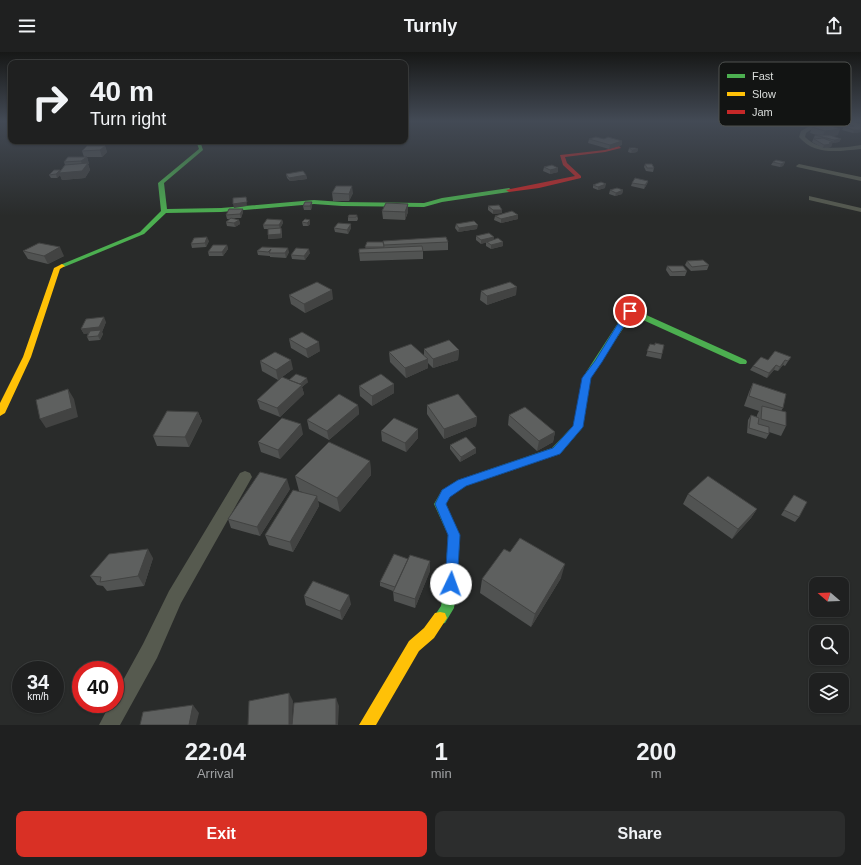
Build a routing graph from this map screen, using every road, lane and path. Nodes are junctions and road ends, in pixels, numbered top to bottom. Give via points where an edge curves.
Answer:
1 (198, 152) edge
2 (575, 152) edge
3 (799, 166) dead end
4 (861, 179) edge
5 (812, 198) dead end
6 (861, 210) edge
7 (164, 211) junction
8 (743, 362) dead end
9 (0, 413) edge
10 (245, 477) dead end
11 (110, 725) edge
12 (367, 725) edge

1 - 7 street via 161,183
2 - 7 street via 562,156 565,164 578,175 576,178 424,205 314,202 221,210
3 - 4 street
5 - 6 street
7 - 9 street via 142,233 57,268 27,356
8 - 12 street via 630,311 586,378 578,427 556,451 462,483 446,493 440,504 454,535 447,608 429,633 414,646
10 - 11 street via 175,596 150,651

